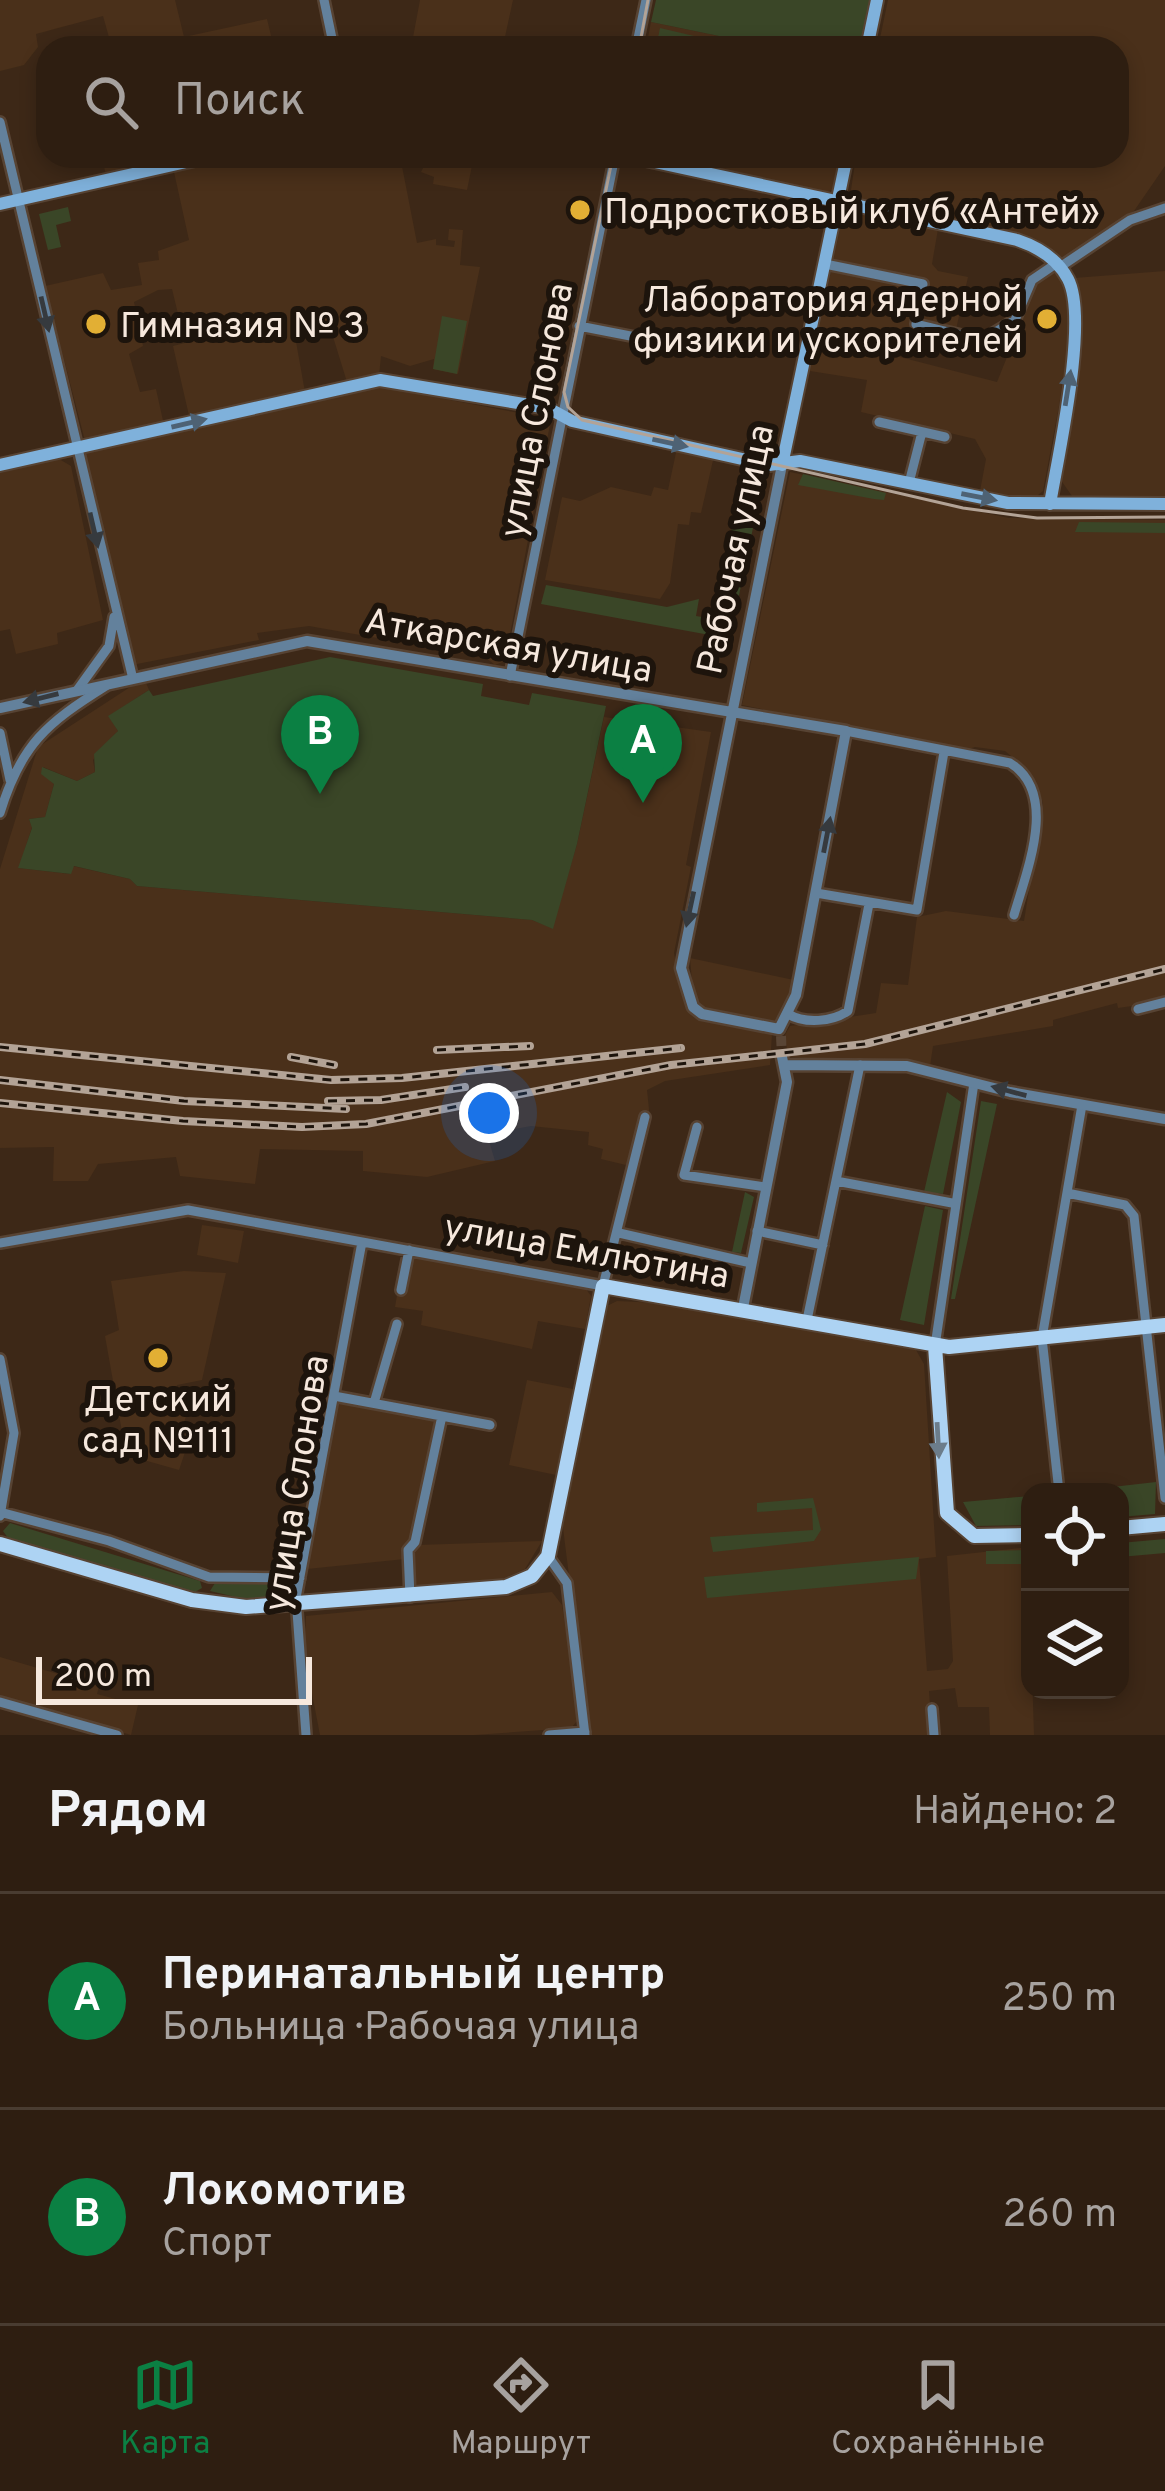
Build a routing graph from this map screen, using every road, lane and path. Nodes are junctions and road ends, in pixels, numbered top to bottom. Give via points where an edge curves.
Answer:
1 (324, 0) edge
2 (646, 0) edge
3 (877, 0) edge
4 (332, 36) edge
5 (638, 36) edge
6 (870, 36) edge
7 (0, 122) edge
8 (160, 168) edge
9 (613, 168) edge
10 (680, 168) edge
11 (845, 168) edge
12 (20, 200) junction
13 (838, 204) junction
14 (0, 205) edge
15 (1165, 208) edge
16 (825, 264) junction
17 (1058, 265) junction
18 (580, 326) junction
19 (651, 340) dead end
20 (562, 413) junction
21 (879, 422) dead end
22 (922, 432) junction
23 (945, 437) dead end
24 (75, 448) junction
25 (0, 465) edge
26 (782, 465) junction
27 (909, 483) junction
28 (1051, 504) junction
29 (1165, 504) edge
30 (114, 612) junction
31 (132, 675) junction
32 (510, 676) junction
33 (116, 680) junction
34 (78, 689) junction
35 (0, 708) edge
36 (731, 712) junction
37 (846, 731) junction
38 (0, 734) edge
39 (944, 752) junction
40 (10, 780) junction
41 (0, 813) edge
42 (815, 892) junction
43 (869, 904) junction
44 (1014, 914) dead end
45 (1165, 1002) edge
46 (1138, 1009) dead end
47 (788, 1014) junction
48 (860, 1065) junction
49 (974, 1083) junction
50 (1082, 1105) junction
51 (645, 1117) dead end
52 (1165, 1119) edge
53 (697, 1127) dead end
54 (836, 1181) junction
55 (766, 1187) junction
56 (1066, 1193) junction
57 (952, 1203) junction
58 (757, 1231) junction
59 (619, 1233) junction
60 (362, 1241) junction
61 (0, 1243) edge
62 (823, 1245) junction
63 (410, 1250) junction
64 (751, 1263) junction
65 (603, 1286) junction
66 (401, 1290) dead end
67 (743, 1308) junction
68 (807, 1320) junction
69 (397, 1324) dead end
70 (1165, 1325) edge
71 (1146, 1327) junction
72 (1042, 1338) junction
73 (935, 1346) junction
74 (0, 1359) edge
75 (334, 1396) junction
76 (374, 1403) junction
77 (442, 1416) junction
78 (490, 1425) dead end
79 (1058, 1483) edge
80 (1165, 1498) edge
81 (0, 1513) edge
82 (1165, 1524) edge
83 (1129, 1527) edge
84 (1021, 1536) edge
85 (0, 1544) edge
86 (548, 1556) junction
87 (300, 1578) junction
88 (410, 1598) junction
89 (296, 1606) junction
90 (0, 1702) edge
91 (932, 1709) dead end
92 (585, 1733) edge
93 (117, 1735) edge
94 (306, 1735) edge
95 (549, 1735) edge
96 (934, 1735) edge

1 - 4 street
2 - 5 street
3 - 6 main road
7 - 12 street
8 - 12 main road
9 - 18 street, улица Слонова
10 - 13 main road
11 - 13 main road, Рабочая улица
12 - 14 main road
12 -> 24 street
13 - 16 main road, Рабочая улица
13 - 17 main road via 1017,240
15 - 17 street
16 - 17 street via 923,284 916,324 982,340 1016,320 1032,280
16 - 26 main road, Рабочая улица
28 -> 17 main road via 1074,337 1073,292
18 - 19 street
18 - 20 street, улица Слонова
24 -> 20 main road via 380,380
20 -> 26 main road
20 - 32 street, улица Слонова
21 - 22 street
22 - 23 street
22 - 27 street
24 - 25 main road
24 -> 30 street
26 - 27 main road via 800,461
26 - 36 street, Рабочая улица
27 -> 28 main road
28 - 29 main road
30 - 31 street
30 - 34 street via 109,646
31 - 32 street, Аткарская улица via 308,641
31 - 33 street, Аткарская улица
32 - 36 street, Аткарская улица
33 - 34 street, Аткарская улица
33 - 40 street via 37,735
34 -> 35 street, Аткарская улица
36 - 37 street, Аткарская улица
36 -> 47 street, Рабочая улица via 681,968 702,1015 780,1032
37 - 39 street, Аткарская улица
42 -> 37 street
38 - 40 street
39 - 43 street via 917,910
39 - 44 street, Аткарская улица via 1025,772 1039,806
40 - 41 street
42 - 43 street
42 - 47 street
43 - 47 street via 848,1011 832,1019
45 - 46 street
48 - 49 street via 907,1066
48 - 54 street
48 - 55 street via 783,1061 787,1082
50 -> 49 street
49 - 57 street
50 - 52 street
50 - 56 street
51 - 59 street
53 - 55 street via 684,1175
54 - 57 street
54 - 62 street
55 - 58 street
56 - 71 street via 1131,1210
56 - 72 street
57 - 73 street
58 - 62 street
58 - 64 street
59 - 64 street
59 - 65 street
60 - 61 street, улица Емлютина via 188,1210
60 - 63 street, улица Емлютина
60 - 75 street, улица Слонова
62 - 68 street
63 - 65 street, улица Емлютина
63 - 66 street
64 - 67 street
65 - 67 main road, улица Емлютина
65 - 86 main road
67 - 68 main road, улица Емлютина
68 - 73 main road, улица Емлютина
69 - 76 street
70 - 71 main road, улица Емлютина
71 - 72 main road, улица Емлютина
71 - 80 street
72 - 73 main road, улица Емлютина
72 - 79 street
73 -> 84 main road via 942,1503 959,1529 985,1538
74 - 81 street via 14,1433
75 - 76 street
75 - 87 street, улица Слонова
76 - 77 street
77 - 78 street
77 - 88 street via 408,1550
81 - 87 street via 209,1577
82 - 83 main road
85 - 89 main road via 192,1600
86 - 88 main road via 521,1583
86 - 92 street via 567,1583
87 - 89 street, улица Слонова
88 - 89 main road
89 - 94 street, улица Слонова
90 - 93 street
91 - 96 street
92 - 95 street

